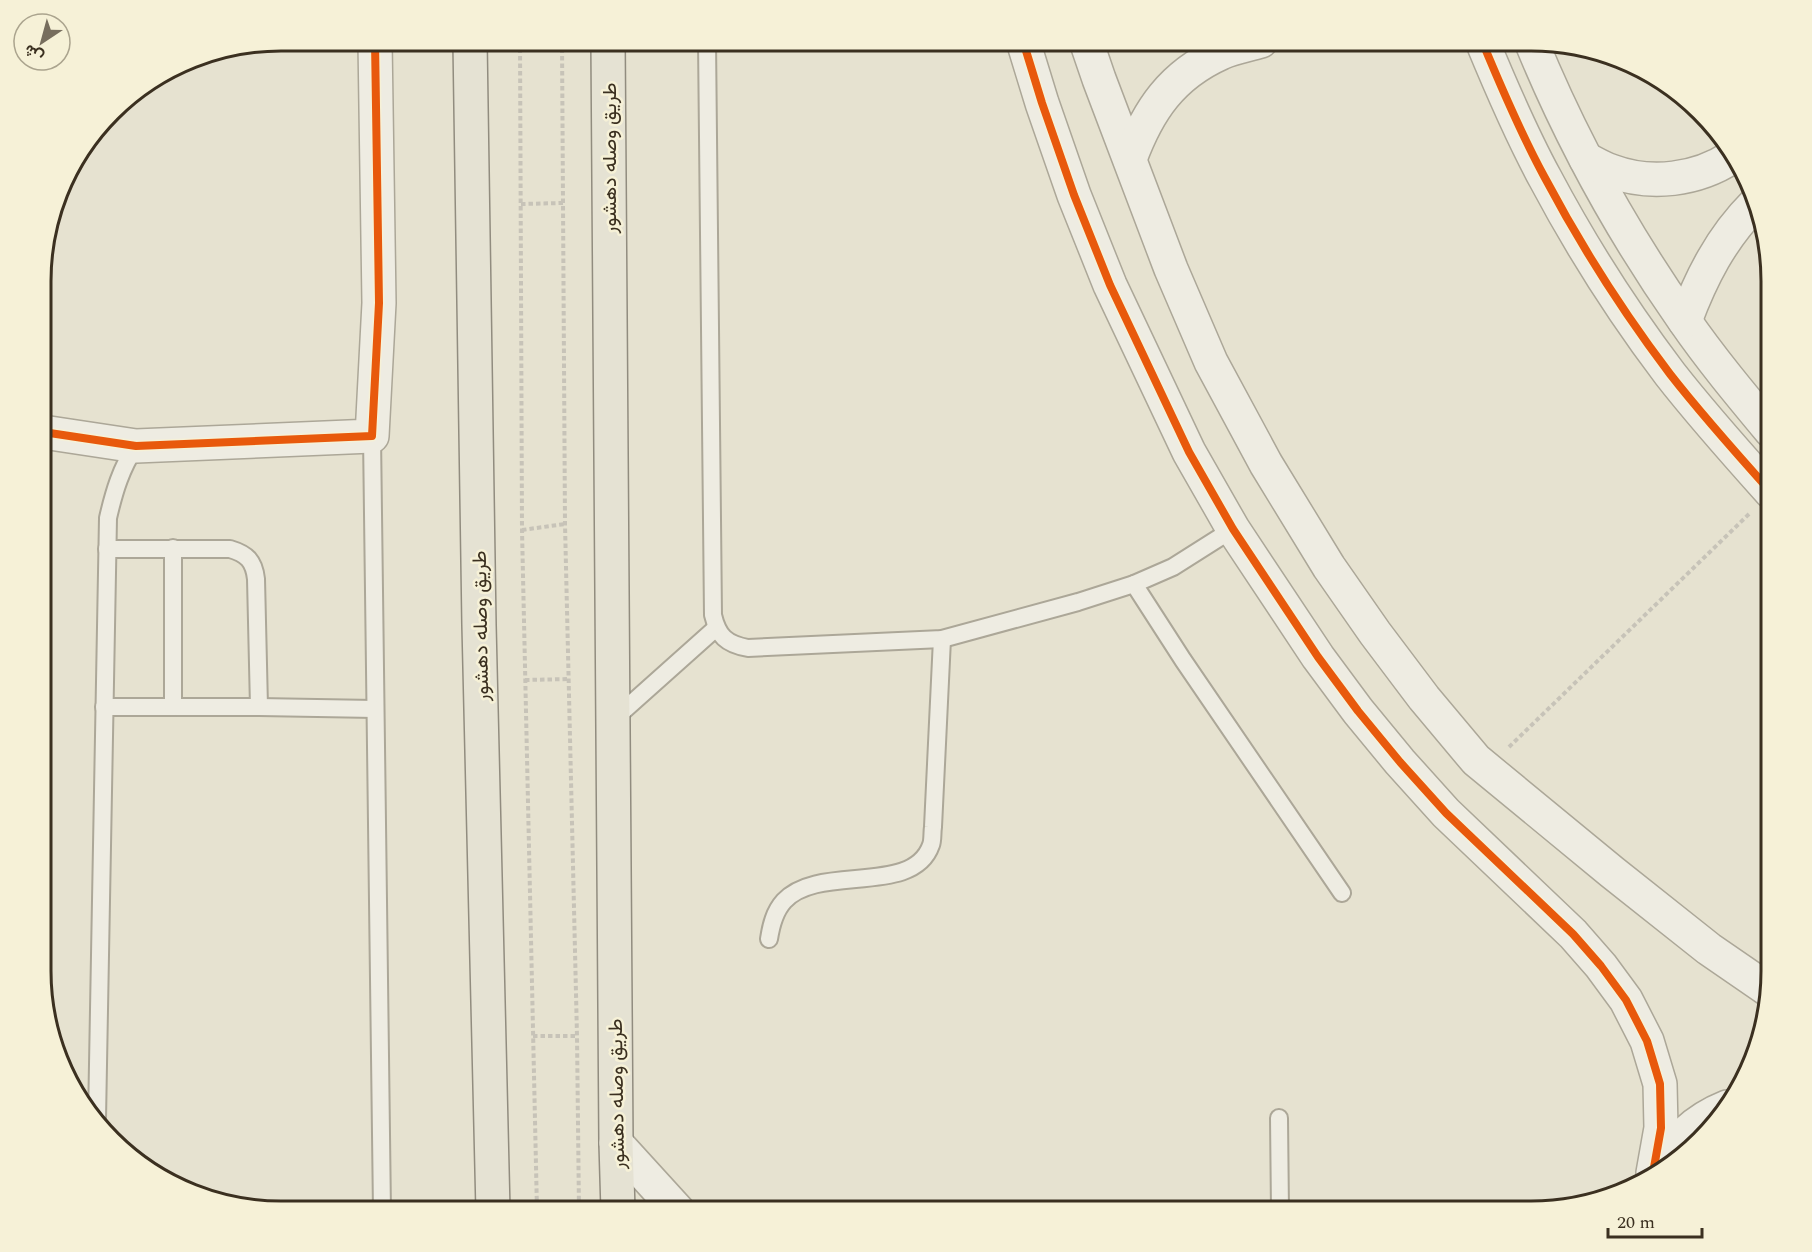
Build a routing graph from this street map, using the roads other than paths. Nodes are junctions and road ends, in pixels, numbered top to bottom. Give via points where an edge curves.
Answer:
1 (375, 51) edge
2 (470, 51) edge
3 (608, 51) edge
4 (707, 51) edge
5 (1026, 51) edge
6 (1089, 51) edge
7 (1226, 51) edge
8 (1486, 51) edge
9 (1535, 51) edge
10 (1130, 159) junction
11 (1586, 159) junction
12 (1727, 161) edge
13 (1750, 210) edge
14 (1685, 321) junction
15 (1761, 419) edge
16 (51, 433) edge
17 (372, 436) junction
18 (136, 446) junction
19 (1761, 499) edge
20 (1233, 528) junction
21 (173, 548) junction
22 (107, 549) junction
23 (1134, 584) junction
24 (716, 628) junction
25 (942, 639) junction
26 (259, 706) junction
27 (104, 707) junction
28 (173, 707) junction
29 (375, 709) junction
30 (613, 720) junction
31 (1342, 892) dead end
32 (769, 939) dead end
33 (1761, 985) edge
34 (97, 1109) edge
35 (1711, 1114) edge
36 (1279, 1118) dead end
37 (616, 1143) junction
38 (1663, 1159) edge
39 (1654, 1165) edge
40 (382, 1201) edge
41 (493, 1201) edge
42 (618, 1201) edge
43 (669, 1201) edge
44 (1280, 1201) edge

1 - 17 street via 379,303
2 - 41 main road, طريق وصله دهشور
3 - 30 main road, طريق وصله دهشور
4 - 24 lane
5 - 20 street via 1074,195 1110,285 1190,452
6 - 10 street
7 - 10 street via 1197,66 1174,85 1140,132
8 - 19 street via 1509,106 1582,244 1624,310 1719,434
9 - 11 street
10 - 33 street via 1211,362 1266,464 1375,633 1476,760 1629,886
11 - 12 street via 1611,171 1666,180 1693,175
11 - 14 street via 1649,268
13 - 14 street via 1709,265
14 - 15 street
16 - 18 street
17 - 18 street
17 - 29 lane
18 - 22 lane via 115,487
20 - 23 lane via 1173,567
20 - 39 street via 1318,657 1400,762 1446,813 1573,934 1626,1000 1647,1041 1660,1084 1661,1128
21 - 22 lane
21 - 26 lane via 230,549 241,552 255,568
21 - 28 lane
22 - 27 lane
23 - 25 lane
23 - 31 lane
24 - 25 lane via 724,639 748,648
24 - 30 lane
25 - 32 lane via 933,827 931,845 923,860 909,870 800,889 783,902 773,919
26 - 28 lane
26 - 29 lane
27 - 28 lane
27 - 34 lane
29 - 40 lane
30 - 37 main road, طريق وصله دهشور
35 - 38 street via 1677,1140
36 - 44 lane
37 - 42 main road, طريق وصله دهشور
37 - 43 street

